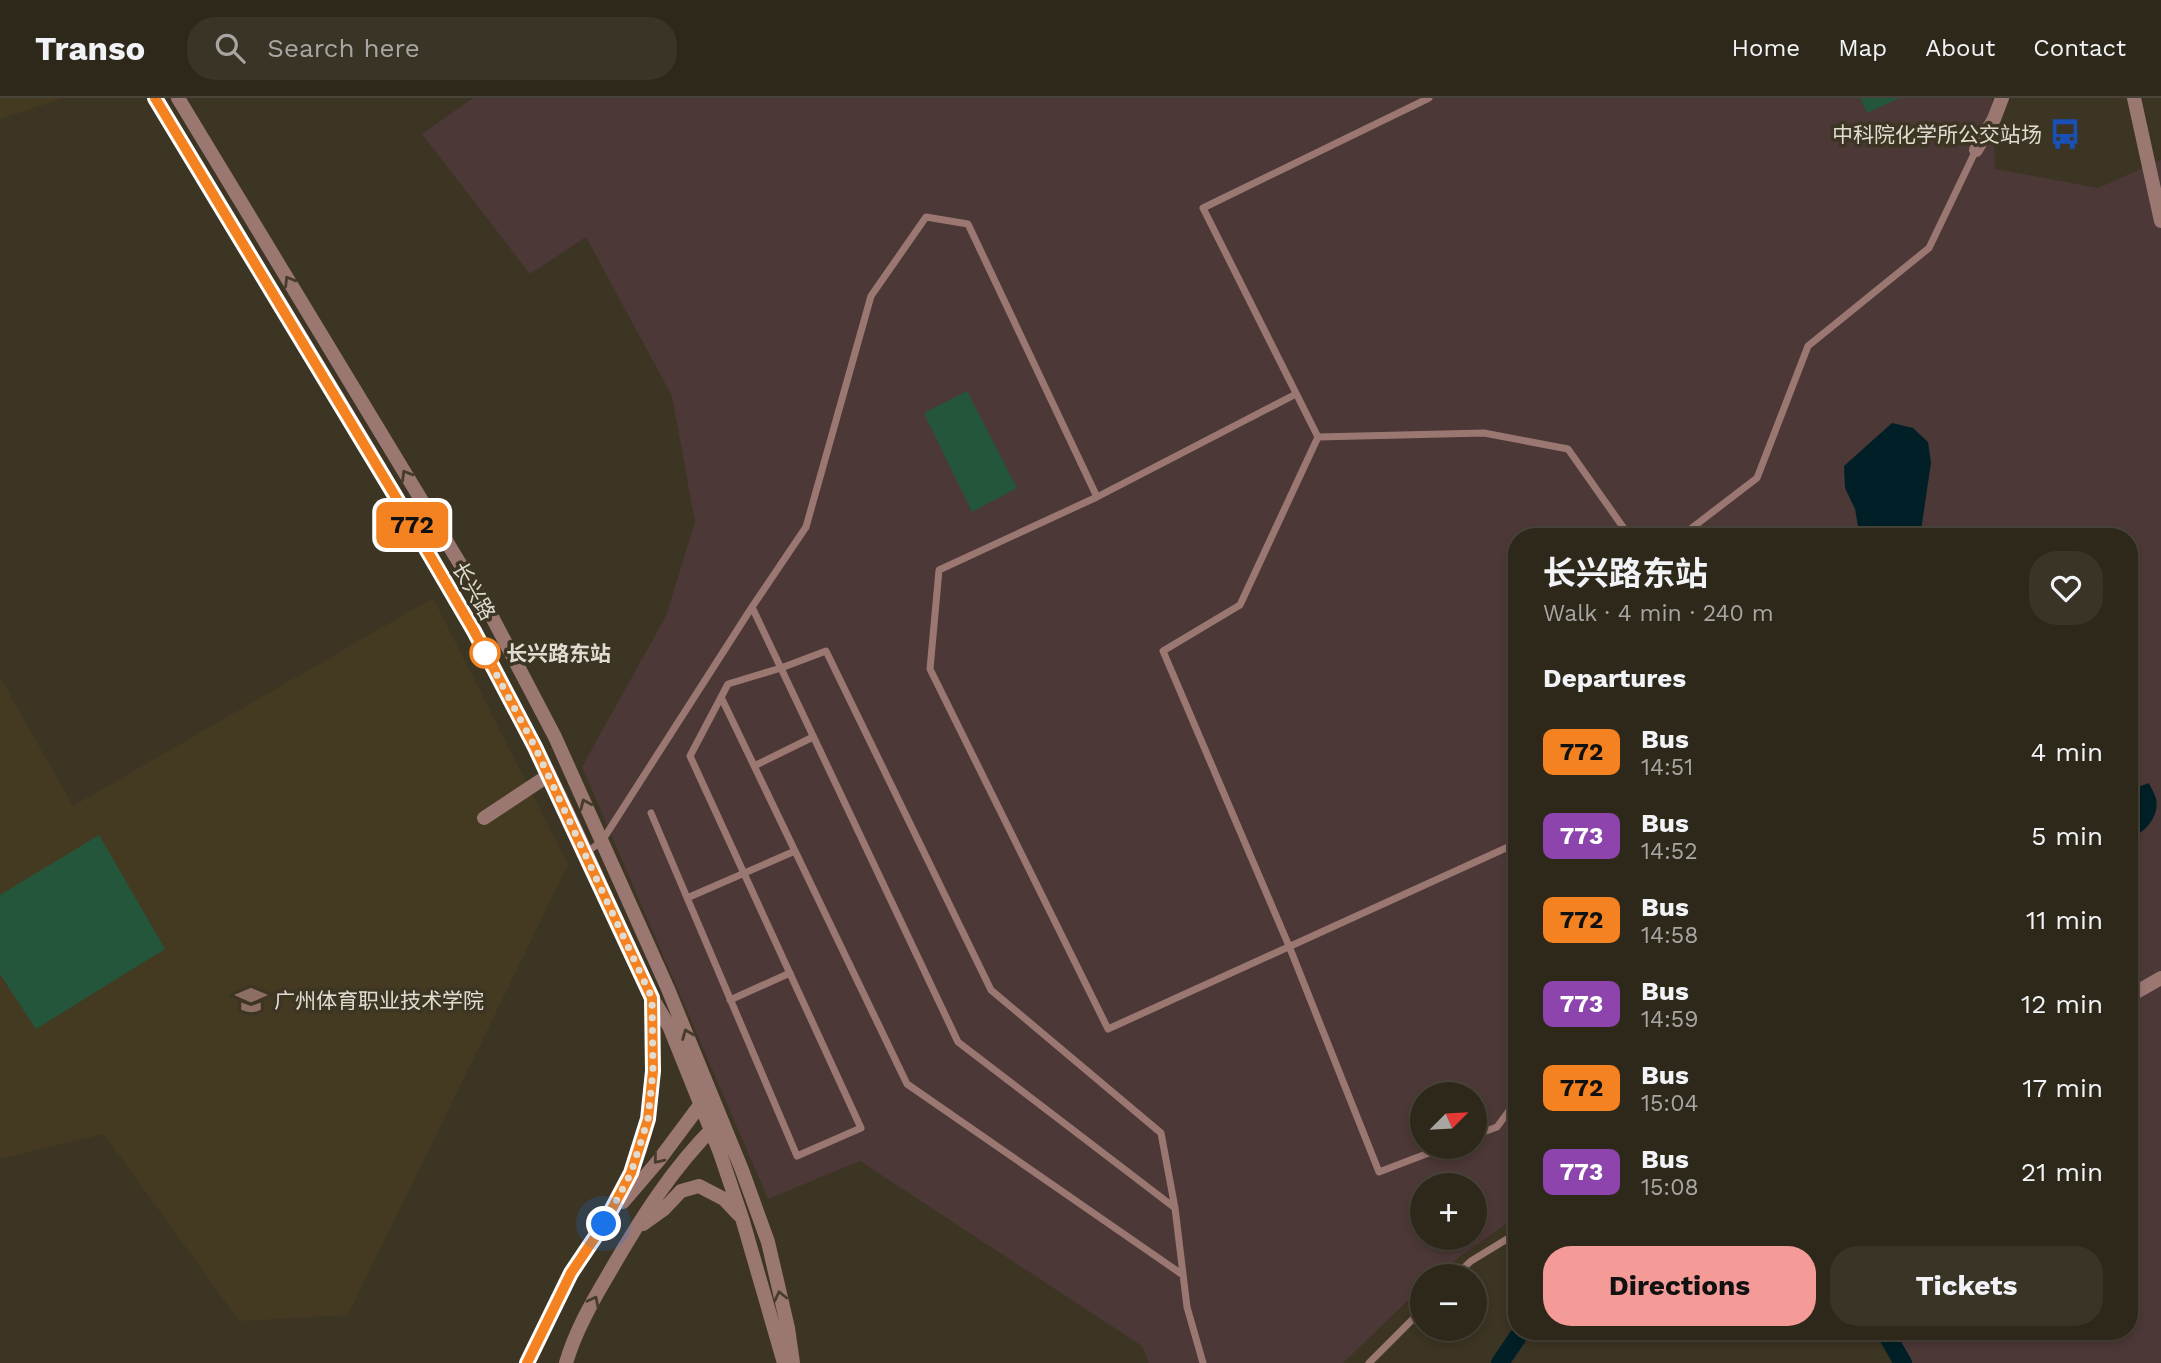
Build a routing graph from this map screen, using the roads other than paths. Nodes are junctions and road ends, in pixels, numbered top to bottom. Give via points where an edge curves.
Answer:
1 (155, 98) edge
2 (178, 98) edge
3 (1429, 98) edge
4 (2002, 98) edge
5 (2134, 98) edge
6 (1976, 150) joint
7 (2161, 220) edge
8 (1296, 394) junction
9 (1318, 437) junction
10 (1097, 497) junction
11 (1624, 528) edge
12 (1692, 528) edge
13 (752, 607) junction
14 (781, 668) junction
15 (721, 697) junction
16 (814, 737) junction
17 (754, 766) junction
18 (549, 775) junction
19 (651, 813) dead end
20 (484, 818) dead end
21 (602, 841) junction
22 (1508, 847) edge
23 (795, 851) junction
24 (585, 853) junction
25 (743, 873) junction
26 (687, 898) junction
27 (1289, 946) junction
28 (790, 973) junction
29 (2161, 978) edge
30 (2138, 991) edge
31 (652, 998) junction
32 (730, 1000) junction
33 (706, 1101) junction
34 (1508, 1112) edge
35 (722, 1119) junction
36 (710, 1129) junction
37 (1488, 1130) edge
38 (1413, 1159) edge
39 (1175, 1208) junction
40 (742, 1218) junction
41 (604, 1224) junction
42 (633, 1231) junction
43 (1508, 1238) edge
44 (1468, 1264) edge
45 (1183, 1275) junction
46 (1410, 1322) edge
47 (527, 1363) edge
48 (566, 1363) edge
49 (784, 1363) edge
50 (793, 1363) edge
51 (1203, 1363) edge
52 (1369, 1363) edge

1 - 18 street, 长兴路 via 474,631
21 -> 2 street, 长兴路 via 555,737 491,615
3 - 8 lane via 1203,208
4 - 6 street
5 - 7 street
6 - 12 lane via 1929,248 1808,346 1757,478
8 - 9 lane
8 - 10 lane
9 - 11 lane via 1484,433 1568,449
9 - 27 lane via 1240,605 1163,651
10 - 13 lane via 968,224 926,217 871,296 806,527
10 - 27 lane via 939,570 930,669 1108,1029
13 - 14 lane
13 - 21 lane
14 - 15 lane via 728,684
14 - 16 lane
14 - 39 lane via 826,651 991,990 1161,1133
15 - 17 lane
15 - 25 lane via 690,756
16 - 17 lane
16 - 39 lane via 958,1042
17 - 23 lane
18 - 20 street
18 - 24 street, 长兴路
19 - 26 lane
21 - 24 lane
33 -> 21 street, 长兴路 via 668,989
22 - 27 lane
23 - 25 lane
23 - 45 lane via 907,1084
24 - 31 street, 长兴路
25 - 26 lane
25 - 28 lane
26 - 32 lane
27 - 38 lane via 1379,1172
28 - 32 lane
28 - 32 lane via 861,1128 797,1156
29 - 30 street
31 - 33 street, 长兴路
31 - 41 street via 648,1119 631,1173
33 - 35 street, 长兴路
33 - 36 street, 长兴路
33 -> 41 street
34 - 37 lane via 1497,1127
35 - 36 street
50 -> 35 street, 长兴路 via 768,1242
36 - 40 street, 长兴路
36 - 42 street
39 - 45 lane
40 - 42 street via 724,1199 699,1185 681,1191
40 - 49 street, 长兴路
41 - 47 street via 571,1273
48 -> 42 street via 595,1297
43 - 44 lane
45 - 51 lane
46 - 52 lane

